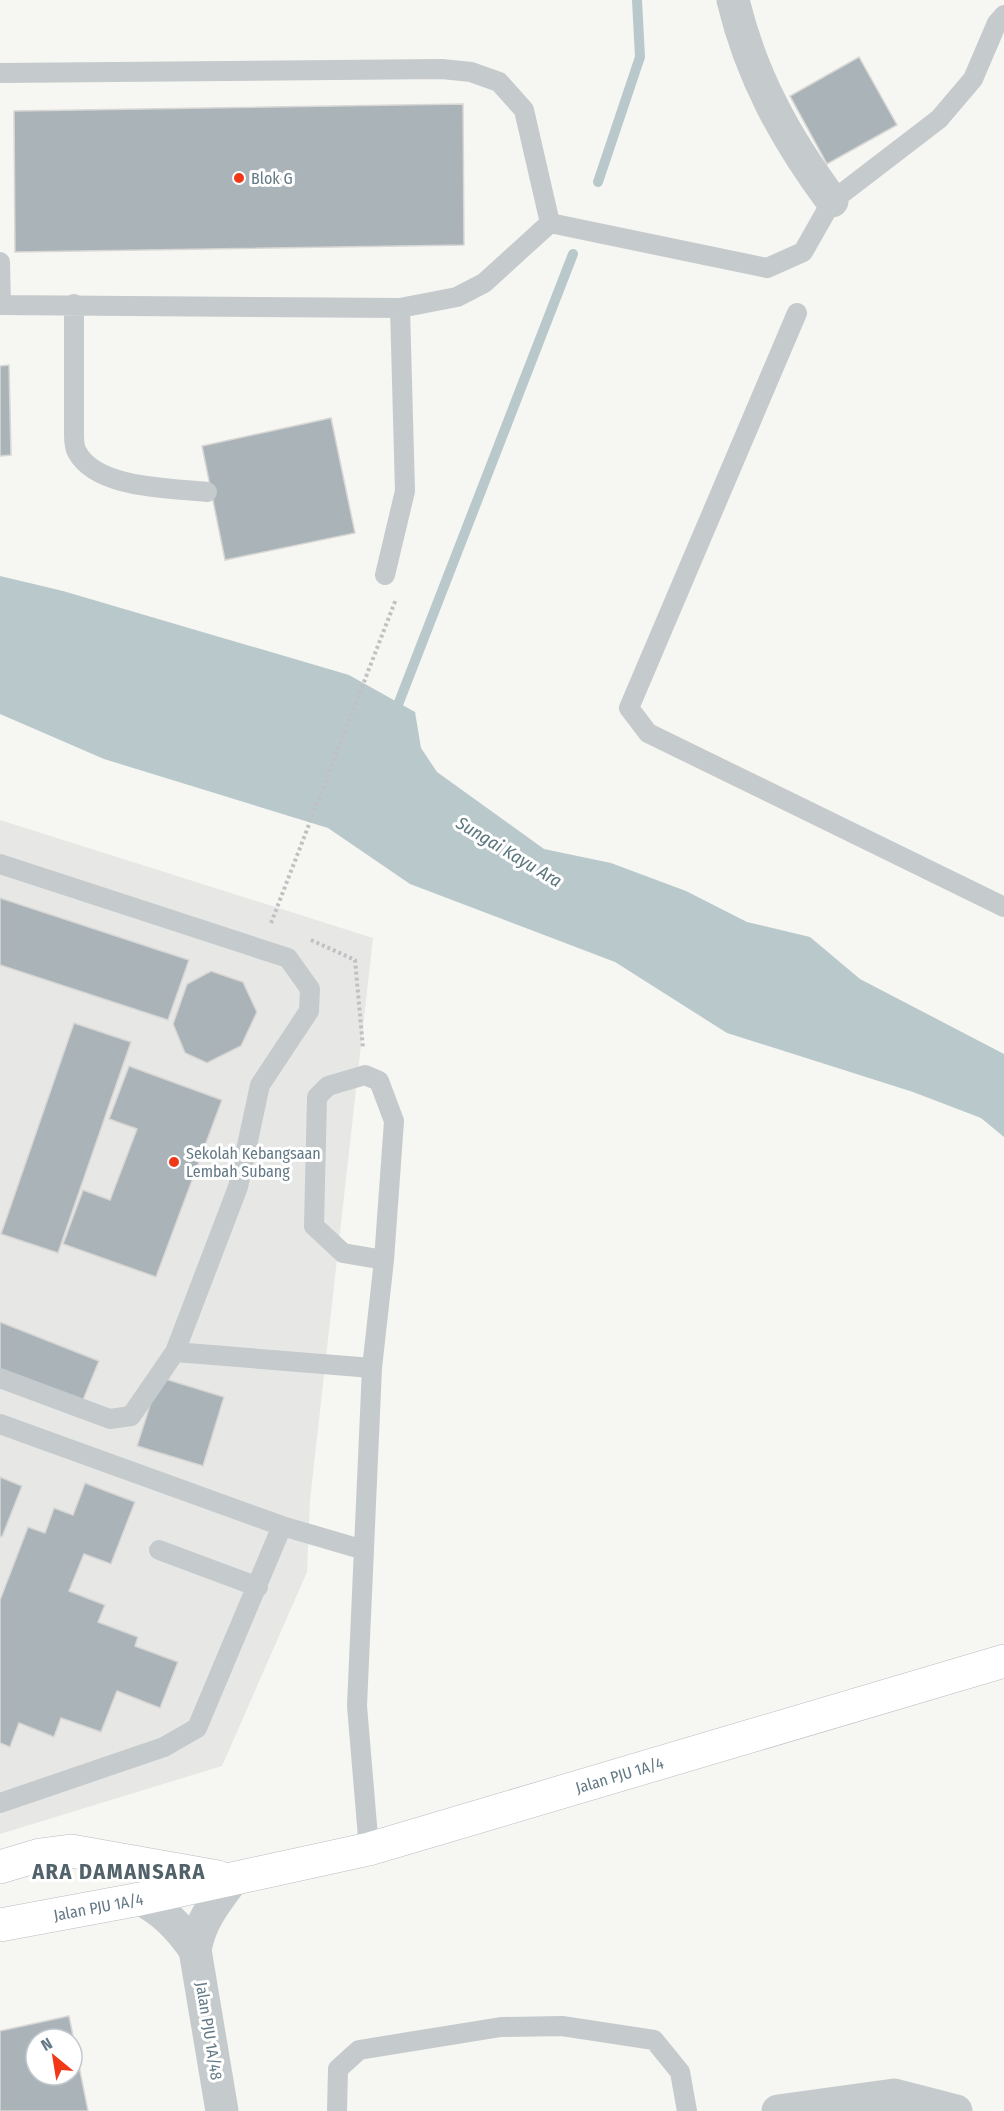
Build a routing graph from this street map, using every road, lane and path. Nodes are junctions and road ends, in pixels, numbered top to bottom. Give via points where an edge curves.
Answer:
1 (733, 0) edge
2 (1004, 15) edge
3 (0, 73) edge
4 (832, 201) junction
5 (550, 223) junction
6 (0, 262) edge
7 (74, 304) junction
8 (1, 305) edge
9 (400, 308) junction
10 (797, 313) dead end
11 (207, 492) dead end
12 (385, 575) dead end
13 (397, 601) dead end
14 (0, 864) edge
15 (1004, 907) edge
16 (270, 922) dead end
17 (330, 949) dead end
18 (365, 1076) junction
19 (384, 1260) junction
20 (175, 1352) junction
21 (372, 1368) junction
22 (0, 1378) edge
23 (0, 1424) edge
24 (282, 1526) junction
25 (159, 1550) dead end
26 (364, 1550) junction
27 (258, 1587) junction
28 (1004, 1661) edge
29 (0, 1803) edge
30 (369, 1849) junction
31 (0, 1867) edge
32 (232, 1880) junction
33 (140, 1899) junction
34 (0, 1925) edge
35 (195, 1950) junction
36 (222, 2111) edge
37 (337, 2111) edge
38 (687, 2111) edge
39 (778, 2111) edge
40 (956, 2111) edge

1 - 4 street via 741,35 773,111
2 - 4 lane via 973,79 939,118
3 - 5 lane via 430,69 471,72 499,82 524,110
4 - 5 lane via 803,252 768,268
5 - 9 lane via 484,284 457,297
6 - 8 lane
7 - 8 lane
7 - 9 lane
7 - 11 lane via 76,451 91,468 116,481
9 - 12 lane via 405,491
10 - 15 lane via 629,708 648,733
13 - 16 path
14 - 20 lane via 288,958 310,989 309,1011 260,1085 238,1187
17 - 18 path via 355,960
18 - 19 lane via 379,1081 394,1121
18 - 19 lane via 328,1086 317,1097 314,1226 343,1253
19 - 21 lane
20 - 21 lane
20 - 22 lane via 131,1416 110,1419
21 - 26 lane
23 - 24 lane
24 - 26 lane
24 - 27 lane
25 - 27 lane
26 - 30 lane via 357,1706
27 - 29 lane via 197,1728 164,1747
28 - 30 street, Jalan PJU 1A/4
30 - 32 street, Jalan PJU 1A/4
31 - 32 street, Jalan PJU 1A/4 via 71,1851
32 - 33 street, Jalan PJU 1A/4
32 - 35 street, Jalan PJU 1A/48 via 206,1915
33 - 34 street, Jalan PJU 1A/4
33 - 35 street, Jalan PJU 1A/48 via 158,1908
35 - 36 street, Jalan PJU 1A/48
37 - 38 lane via 338,2069 359,2050 501,2027 562,2026 654,2040 680,2072
39 - 40 street via 894,2095

